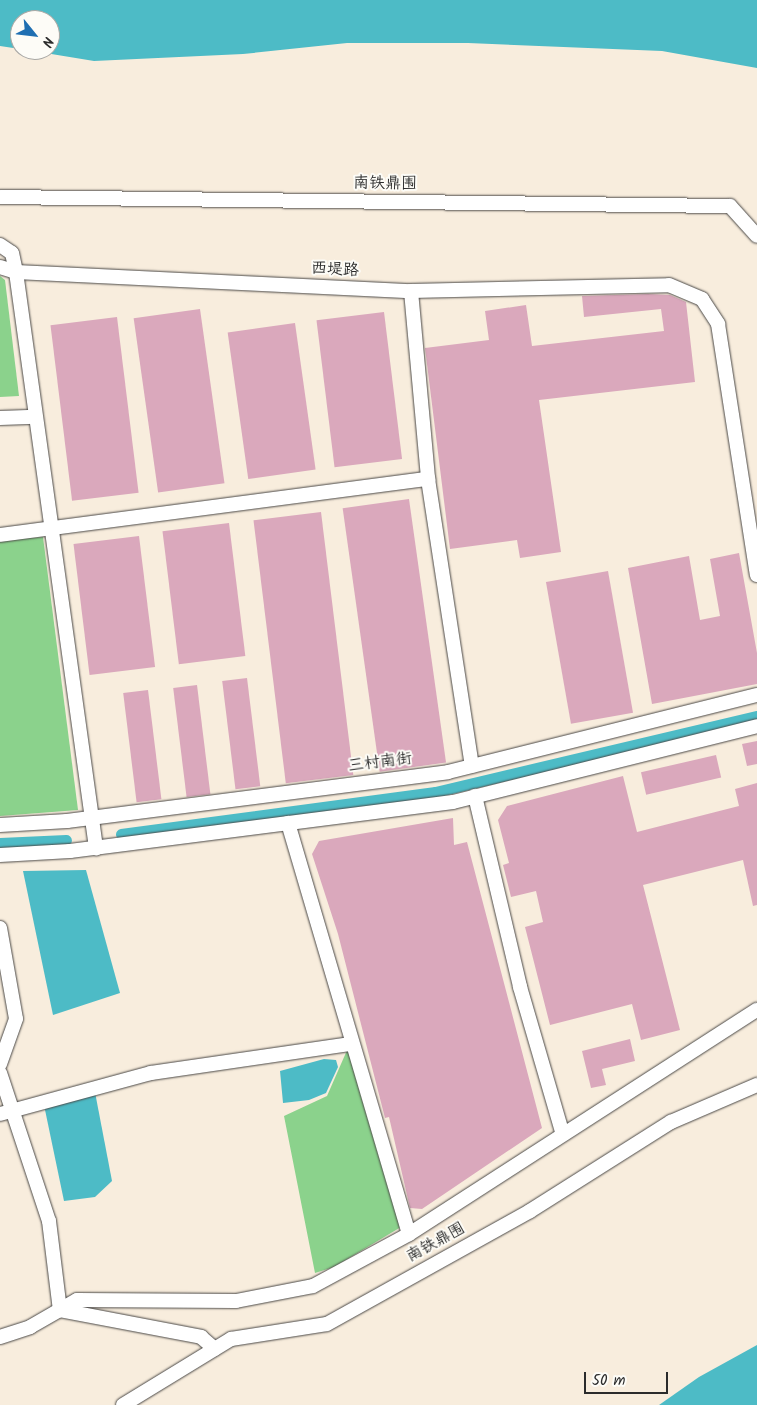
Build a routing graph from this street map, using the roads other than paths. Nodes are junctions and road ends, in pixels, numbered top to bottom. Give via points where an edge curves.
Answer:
1 (0, 197) edge
2 (757, 236) edge
3 (0, 245) edge
4 (0, 267) edge
5 (16, 272) junction
6 (411, 291) junction
7 (35, 417) junction
8 (0, 418) edge
9 (428, 479) junction
10 (50, 531) junction
11 (0, 535) edge
12 (757, 575) edge
13 (757, 696) edge
14 (757, 726) edge
15 (472, 766) junction
16 (475, 796) junction
17 (92, 818) junction
18 (288, 823) junction
19 (0, 825) edge
20 (96, 848) junction
21 (0, 855) edge
22 (0, 928) edge
23 (757, 1010) edge
24 (352, 1044) junction
25 (0, 1064) edge
26 (0, 1073) edge
27 (757, 1085) edge
28 (6, 1112) edge
29 (562, 1132) junction
30 (409, 1234) junction
31 (60, 1310) junction
32 (0, 1337) edge
33 (215, 1349) junction
34 (123, 1405) edge

1 - 2 street, 南铁鼎围 via 730,206
3 - 5 street via 12,253
4 - 5 street, 西堤路
5 - 6 street, 西堤路
5 - 7 street
6 - 9 street
6 - 12 street, 西堤路 via 669,285 702,299 718,324
7 - 8 street
7 - 10 street
9 - 10 street
9 - 15 street
10 - 11 street
10 - 17 street
13 - 15 street, 三村南街
14 - 16 street
15 - 17 street, 三村南街
16 - 18 street
16 - 29 street via 520,987
17 - 19 street, 三村南街
17 - 20 street
18 - 20 street
18 - 24 street
20 - 21 street
22 - 25 street via 16,1019
23 - 29 street
24 - 28 street via 151,1073
24 - 30 street
26 - 28 street
27 - 33 street, 南铁鼎围 via 671,1122 530,1211 327,1324 231,1339
28 - 31 street via 49,1221
29 - 30 street
30 - 31 street via 313,1286 236,1301 77,1300
31 - 32 street
31 - 33 street via 201,1337
33 - 34 street, 南铁鼎围

